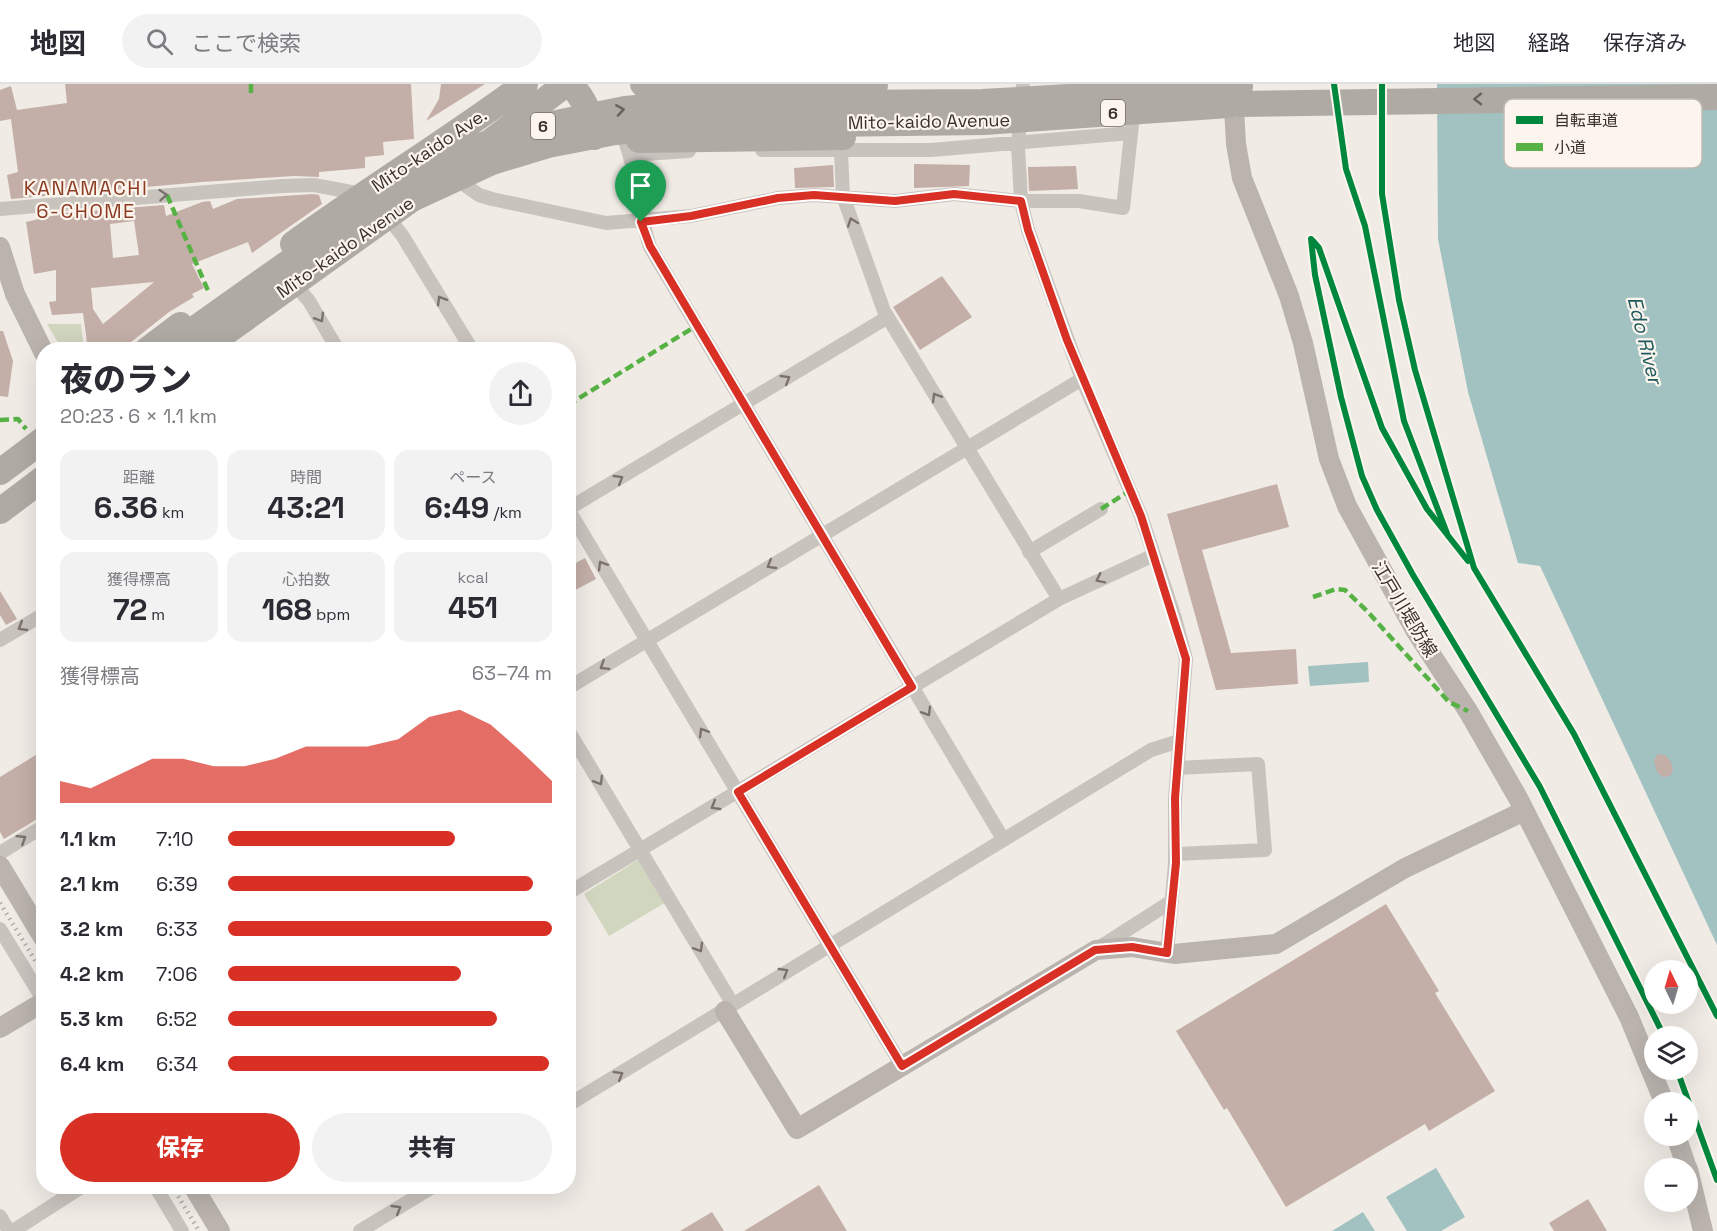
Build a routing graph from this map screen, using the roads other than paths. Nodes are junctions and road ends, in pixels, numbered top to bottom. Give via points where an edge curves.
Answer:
1 (525, 84) edge
2 (568, 84) edge
3 (643, 84) edge
4 (1023, 84) edge
5 (1383, 84) edge
6 (875, 85) edge
7 (1126, 89) edge
8 (1238, 92) edge
9 (1306, 93) edge
10 (1717, 97) edge
11 (1160, 109) junction
12 (1131, 133) junction
13 (842, 144) junction
14 (594, 145) junction
15 (1018, 145) junction
16 (628, 148) junction
17 (462, 183) junction
18 (362, 194) junction
19 (843, 196) junction
20 (1021, 201) junction
21 (0, 209) edge
22 (389, 219) junction
23 (641, 222) junction
24 (0, 247) edge
25 (299, 289) junction
26 (888, 317) junction
27 (39, 342) edge
28 (158, 342) edge
29 (176, 342) edge
30 (212, 342) edge
31 (228, 342) edge
32 (333, 342) edge
33 (467, 342) edge
34 (1082, 378) junction
35 (743, 405) junction
36 (36, 431) edge
37 (36, 446) edge
38 (966, 448) junction
39 (0, 457) edge
40 (36, 470) edge
41 (0, 472) edge
42 (36, 484) edge
43 (0, 496) edge
44 (576, 505) edge
45 (1101, 509) dead end
46 (0, 511) edge
47 (576, 521) edge
48 (822, 535) junction
49 (1029, 552) junction
50 (1154, 555) junction
51 (1059, 599) junction
52 (36, 619) edge
53 (648, 639) junction
54 (0, 640) edge
55 (576, 683) edge
56 (912, 687) junction
57 (1179, 741) junction
58 (576, 743) edge
59 (1177, 768) junction
60 (738, 792) junction
61 (1524, 810) junction
62 (36, 831) edge
63 (1003, 839) junction
64 (640, 850) junction
65 (0, 853) edge
66 (1176, 854) junction
67 (0, 866) edge
68 (576, 888) edge
69 (1172, 900) junction
70 (36, 926) edge
71 (0, 929) edge
72 (830, 944) junction
73 (1095, 950) junction
74 (1167, 953) junction
75 (36, 992) edge
76 (36, 1007) edge
77 (729, 1007) junction
78 (0, 1028) edge
79 (902, 1066) junction
80 (1660, 1092) edge
81 (576, 1100) edge
82 (70, 1194) edge
83 (160, 1194) edge
84 (198, 1194) edge
85 (421, 1194) edge
86 (1698, 1212) edge
87 (0, 1216) edge
88 (11, 1231) edge
89 (182, 1231) edge
90 (220, 1231) edge
91 (360, 1231) edge
92 (1703, 1231) edge

1 - 18 highway, Mito-kaido Ave.
2 - 14 highway via 579,93 591,117
2 - 22 highway
3 - 6 highway via 663,89
4 - 15 street
5 - 9 highway, Mito-kaido Avenue / 6
6 - 7 highway, bridge via 1063,84
7 - 8 highway, Mito-kaido Avenue / 6, bridge
7 - 12 street
29 -> 7 highway, Mito-kaido Avenue / 6, bridge via 405,180 473,148 547,125 625,109 681,104 982,102
8 - 9 highway, Mito-kaido Avenue / 6
8 - 11 highway, Mito-kaido Avenue / 6, bridge
8 - 61 main road, 江戸川堤防線 via 1233,120 1242,178 1289,296 1337,482 1374,559
10 -> 9 highway, Mito-kaido Avenue / 6
11 - 13 highway, bridge via 1104,125 1030,135
11 - 30 highway, Mito-kaido Avenue / 6, bridge via 984,122 675,126 548,145 492,162 412,199
12 - 15 street
12 - 20 street via 1123,208 1080,201
13 - 15 street via 931,150
13 - 16 highway
13 - 19 street
14 - 16 highway
14 - 17 highway via 523,161
15 - 20 street
16 - 23 street
17 - 22 highway
17 - 23 street via 492,199 606,223
21 -> 18 street via 282,186 314,185
18 - 22 main road
18 - 28 highway, Mito-kaido Avenue
19 - 20 street via 895,201 954,194
19 - 23 street via 778,198
26 -> 19 street
20 - 34 street
22 - 25 highway
33 -> 22 street
23 - 35 street via 650,246
24 - 27 main road via 15,294
25 - 31 highway
25 -> 32 street
35 -> 26 street
38 -> 26 street
34 - 38 street
34 - 50 street
44 -> 35 street
35 - 48 street
36 - 39 highway
37 - 41 highway
38 - 48 street
38 - 49 street
40 - 43 highway
42 - 46 highway
45 - 49 street
53 -> 47 street
48 -> 53 street
48 - 56 street
49 - 51 street
50 -> 51 street
50 - 57 street via 1186,659
51 - 56 street
52 -> 54 street
53 -> 55 street
60 -> 53 street
56 - 60 street
56 -> 63 street
57 - 59 street
57 - 63 street via 1151,750
58 -> 64 street
59 - 66 street
59 - 66 street via 1258,764 1265,850
60 -> 64 street
60 - 72 street
61 - 74 main road via 1405,868 1276,944
61 - 80 main road, 江戸川堤防線 via 1624,1007
65 -> 62 street
63 - 72 street
64 - 68 street
64 -> 77 street
66 - 69 street
67 - 70 main road
69 - 73 street
69 - 74 street
71 - 75 street
77 -> 72 street
72 - 79 street
73 - 74 main road via 1132,947
73 - 79 main road
76 - 78 main road
77 - 79 main road via 797,1129
81 -> 77 street
82 - 88 street
83 - 89 street
84 - 90 main road
91 -> 85 street
86 - 92 main road
87 - 88 street

